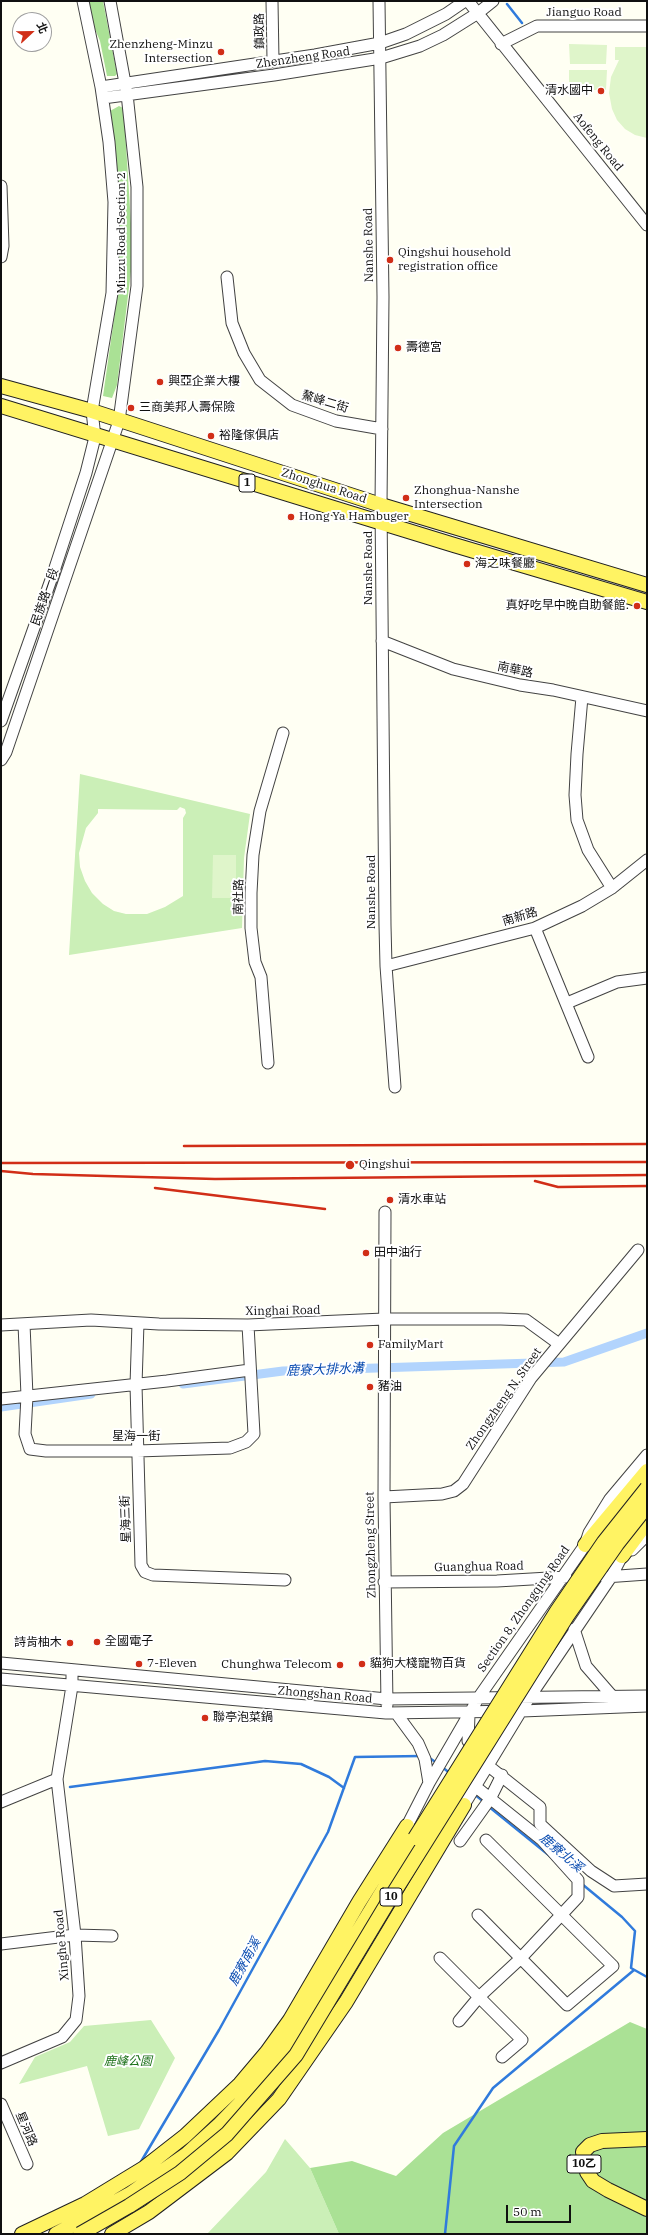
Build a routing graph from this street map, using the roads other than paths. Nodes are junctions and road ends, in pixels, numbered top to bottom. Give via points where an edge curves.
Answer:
1 (83, 1) edge
2 (110, 1) edge
3 (272, 1) edge
4 (379, 1) edge
5 (465, 1) edge
6 (468, 1) edge
7 (493, 1) edge
8 (478, 14) junction
9 (647, 26) edge
10 (380, 43) junction
11 (501, 44) junction
12 (381, 58) junction
13 (274, 60) junction
14 (101, 87) junction
15 (126, 89) junction
16 (103, 98) junction
17 (1, 186) edge
18 (647, 225) edge
19 (1, 257) edge
20 (226, 276) dead end
21 (1, 386) edge
22 (1, 406) edge
23 (92, 411) junction
24 (119, 421) junction
25 (382, 429) junction
26 (95, 436) junction
27 (113, 442) junction
28 (381, 505) junction
29 (382, 523) junction
30 (647, 585) edge
31 (647, 602) edge
32 (382, 641) junction
33 (582, 697) junction
34 (647, 711) edge
35 (1, 721) edge
36 (283, 733) dead end
37 (1, 760) edge
38 (647, 860) edge
39 (612, 888) junction
40 (535, 928) junction
41 (386, 966) junction
42 (647, 978) edge
43 (567, 1003) junction
44 (588, 1057) dead end
45 (268, 1063) dead end
46 (395, 1087) dead end
47 (385, 1212) dead end
48 (638, 1250) dead end
49 (384, 1319) junction
50 (138, 1323) junction
51 (24, 1324) junction
52 (1, 1325) edge
53 (248, 1325) junction
54 (559, 1344) junction
55 (250, 1370) junction
56 (136, 1385) junction
57 (27, 1396) junction
58 (1, 1399) edge
59 (137, 1451) junction
60 (647, 1455) edge
61 (647, 1471) edge
62 (647, 1488) edge
63 (384, 1497) junction
64 (647, 1506) edge
65 (647, 1522) edge
66 (647, 1535) edge
67 (585, 1545) junction
68 (622, 1557) junction
69 (647, 1574) edge
70 (562, 1577) junction
71 (611, 1577) junction
72 (285, 1580) dead end
73 (384, 1582) junction
74 (574, 1629) junction
75 (1, 1663) edge
76 (72, 1670) junction
77 (1, 1679) edge
78 (72, 1686) junction
79 (647, 1696) edge
80 (479, 1697) junction
81 (613, 1697) junction
82 (529, 1698) junction
83 (387, 1699) junction
84 (647, 1706) edge
85 (469, 1712) junction
86 (522, 1712) junction
87 (391, 1713) junction
88 (488, 1764) junction
89 (502, 1775) junction
90 (57, 1779) junction
91 (429, 1783) junction
92 (476, 1787) junction
93 (490, 1799) junction
94 (1, 1802) edge
95 (464, 1805) joint
96 (407, 1826) joint
97 (486, 1840) dead end
98 (460, 1841) dead end
99 (647, 1884) edge
100 (478, 1915) dead end
101 (563, 1915) junction
102 (75, 1935) junction
103 (112, 1936) dead end
104 (1, 1944) edge
105 (440, 1958) dead end
106 (520, 1959) junction
107 (479, 1997) junction
108 (459, 2021) dead end
109 (502, 2057) dead end
110 (1, 2063) edge
111 (1, 2104) edge
112 (647, 2139) edge
113 (27, 2164) dead end
114 (647, 2209) edge
115 (22, 2234) edge
116 (56, 2234) edge
117 (80, 2234) edge
118 (112, 2234) edge

1 - 14 street, Minzu Road Section 2
2 - 15 street, Minzu Road Section 2
3 - 13 street, 鎮政路
4 - 10 street, Nanshe Road
5 - 10 street, Zhenzheng Road via 446,14 406,34
6 - 8 street, Aofeng Road
7 - 8 street, Zhenzheng Road
8 - 11 street, Aofeng Road
8 - 12 street, Zhenzheng Road via 420,46
9 - 11 street, Jianguo Road via 537,26
10 - 12 street, Nanshe Road
10 - 13 street, Zhenzheng Road
11 - 18 street, Aofeng Road
12 - 15 street, Zhenzheng Road via 216,84
12 - 25 street, Nanshe Road
13 - 15 street, Zhenzheng Road
14 - 15 street, Zhenzheng Road
14 - 16 street, Minzu Road Section 2
15 - 16 street, Zhenzheng Road
15 - 24 street, Minzu Road Section 2 via 137,187 136,286
16 - 23 street, Minzu Road Section 2 via 114,202 112,293
17 - 19 street via 4,246
20 - 25 street, 鰲峰二街 via 232,323 244,353 260,380 292,405 336,421
21 - 23 main road, Zhonghua Road / 1
22 - 26 main road, Zhonghua Road / 1
23 - 24 main road, Zhonghua Road / 1
23 - 26 street, Minzu Road Section 2
24 - 27 street, Minzu Road Section 2
24 - 28 main road, Zhonghua Road / 1
25 - 28 street, Nanshe Road
26 - 27 main road, Zhonghua Road / 1
26 - 35 street, 民族路一段 via 54,574
27 - 29 main road, Zhonghua Road / 1
27 - 37 street, 民族路一段 via 6,752
28 - 29 street, Nanshe Road
28 - 30 main road, Zhonghua Road / 1
29 - 31 main road, Zhonghua Road / 1
29 - 32 street, Nanshe Road
32 - 33 street, 南華路 via 453,669
32 - 41 street, Nanshe Road
33 - 34 street, 南華路
33 - 39 street via 575,795 577,820 588,850
36 - 45 street, 南社路 via 260,811 253,855 251,893 251,928 255,962 261,977
38 - 39 street, 南新路
39 - 40 street, 南新路 via 582,906
40 - 41 street, 南新路
40 - 43 street
41 - 46 street, Nanshe Road
42 - 43 street via 617,982
43 - 44 street
47 - 49 street, Zhongzheng Street
48 - 54 street, Zhongzheng N. Street
49 - 53 street, Xinghai Road
49 - 54 street, Xinghai Road via 526,1320
49 - 63 street, Zhongzheng Street
50 - 51 street, Xinghai Road via 91,1320
50 - 53 street, Xinghai Road
50 - 56 street, 星海三街
51 - 52 street, Xinghai Road
51 - 57 street, 星海一街
53 - 55 street, 星海一街
54 - 63 street, Zhongzheng N. Street via 531,1378 463,1484 454,1491 442,1494
55 - 56 street
55 - 59 street, 星海一街 via 254,1434 246,1442 230,1448
56 - 57 street
56 - 59 street, 星海三街
57 - 58 street
57 - 59 street, 星海一街 via 25,1434 30,1449
59 - 72 street, 星海三街 via 140,1564 146,1572 153,1575
60 - 67 street, Section 8, Zhongqing Road via 610,1499 589,1533
61 - 67 main road
62 - 116 main road, 10, bridge via 604,1542 557,1611 287,2048 253,2090 187,2154 130,2194
63 - 73 street, Zhongzheng Street
64 - 117 main road, 10, bridge via 617,1544 563,1622 296,2055 227,2134 180,2173
65 - 68 main road
66 - 68 street
67 - 70 street, Section 8, Zhongqing Road
68 - 71 street
69 - 71 street, Guanghua Road
70 - 71 street, Guanghua Road
70 - 73 street, Guanghua Road via 497,1581
70 - 80 street, Section 8, Zhongqing Road
71 - 74 street
73 - 83 street, Zhongzheng Street
74 - 81 street via 586,1666
74 - 82 street
75 - 76 street, Zhongshan Road
76 - 78 street, Xinghe Road
76 - 83 street, Zhongshan Road
77 - 78 street, Zhongshan Road
78 - 87 street, Zhongshan Road
78 - 90 street, Xinghe Road
79 - 81 street, Zhongshan Road
80 - 82 street, Zhongshan Road
80 - 83 street, Zhongshan Road
80 - 85 street, Section 8, Zhongqing Road
81 - 82 street, Zhongshan Road
82 - 86 street
83 - 87 street, Zhongzheng Street
84 - 86 street, Zhongshan Road
85 - 86 street, Zhongshan Road
85 - 87 street, Zhongshan Road
85 - 88 street via 468,1741 481,1760
85 - 91 street, Section 8, Zhongqing Road
86 - 88 street
87 - 91 street via 418,1743 425,1759
88 - 89 street
88 - 92 street
89 - 93 street
89 - 99 street via 540,1807 540,1824 590,1871 614,1886
90 - 94 street
90 - 102 street, Xinghe Road
91 - 96 street, Section 8, Zhongqing Road
92 - 93 street
92 - 95 street
93 - 98 street
93 - 101 street via 542,1840 578,1880 578,1898
95 - 118 main road via 346,2002 279,2099 227,2152 149,2212
96 - 115 main road via 290,2020 240,2084 185,2136 144,2168 84,2204
97 - 101 street
100 - 106 street
101 - 106 street
101 - 106 street via 613,1966 567,2005
102 - 103 street
102 - 104 street
102 - 110 street, Xinghe Road via 79,1996 76,2020 62,2037
105 - 107 street
106 - 107 street
107 - 108 street
107 - 109 street via 522,2040
111 - 113 street, 星河路
112 - 114 main road, 10乙 via 602,2141 590,2145 583,2152 587,2172 593,2181

